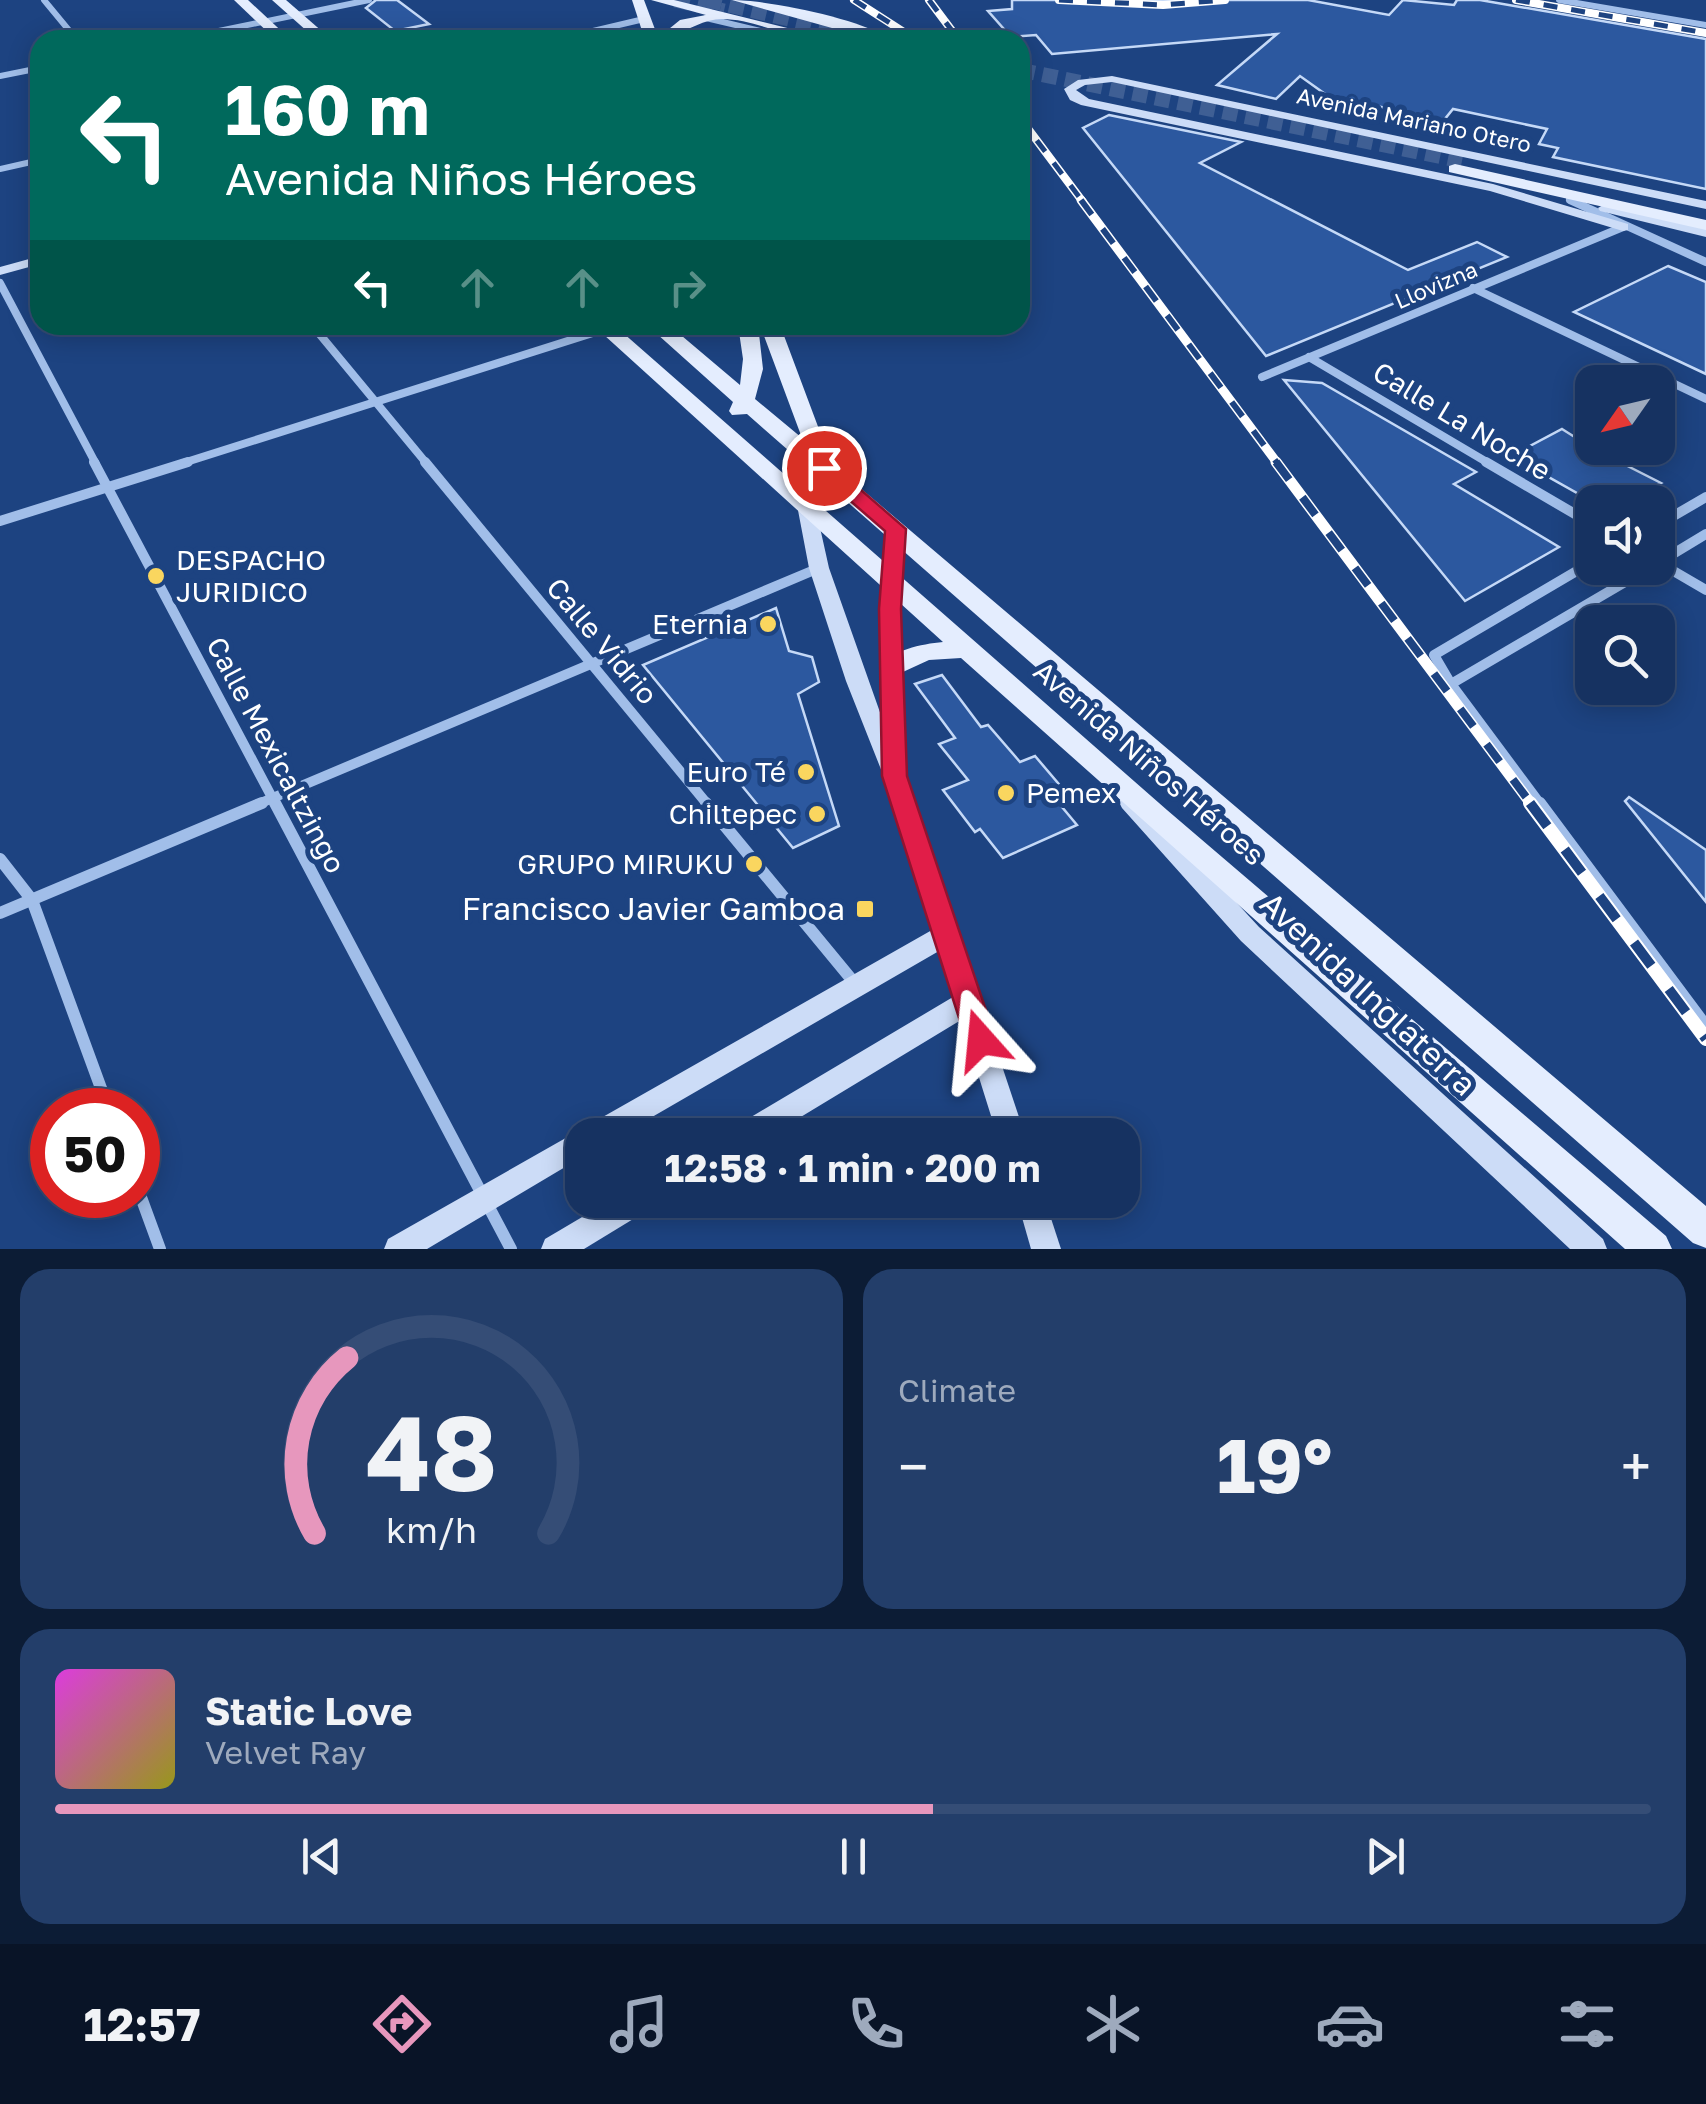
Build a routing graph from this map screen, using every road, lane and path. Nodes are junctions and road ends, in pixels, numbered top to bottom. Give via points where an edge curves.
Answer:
1 (44, 0) edge
2 (240, 0) edge
3 (278, 0) edge
4 (369, 0) edge
5 (638, 0) edge
6 (738, 0) tunnel mouth
7 (1559, 0) edge
8 (659, 1) edge
9 (296, 15) junction
10 (706, 18) junction
11 (644, 19) junction
12 (740, 19) junction
13 (264, 22) junction
14 (1706, 25) edge
15 (69, 30) edge
16 (224, 30) edge
17 (273, 30) edge
18 (313, 30) edge
19 (598, 30) edge
20 (648, 30) edge
21 (669, 30) edge
22 (679, 30) edge
23 (757, 30) edge
24 (789, 30) edge
25 (855, 30) edge
26 (30, 70) edge
27 (0, 76) edge
28 (30, 162) edge
29 (1463, 168) junction
30 (0, 169) edge
31 (1570, 199) junction
32 (1706, 205) edge
33 (1706, 215) edge
34 (1706, 224) edge
35 (1623, 226) junction
36 (1706, 232) edge
37 (1706, 262) edge
38 (30, 263) edge
39 (0, 271) edge
40 (0, 283) edge
41 (1473, 288) junction
42 (320, 335) edge
43 (581, 335) edge
44 (619, 335) edge
45 (668, 335) edge
46 (750, 335) edge
47 (774, 335) edge
48 (1309, 357) junction
49 (1262, 377) dead end
50 (1706, 399) edge
51 (744, 401) junction
52 (375, 402) junction
53 (725, 433) junction
54 (824, 468) junction
55 (108, 487) junction
56 (1706, 497) edge
57 (806, 505) junction
58 (1575, 514) edge
59 (1675, 515) edge
60 (0, 521) edge
61 (896, 529) junction
62 (1706, 534) edge
63 (1675, 552) edge
64 (819, 568) junction
65 (1575, 572) edge
66 (1675, 572) edge
67 (890, 584) junction
68 (1620, 585) edge
69 (1706, 590) edge
70 (967, 650) junction
71 (592, 664) junction
72 (892, 668) junction
73 (1451, 684) junction
74 (895, 776) junction
75 (1110, 777) junction
76 (274, 798) junction
77 (0, 859) edge
78 (32, 900) junction
79 (0, 913) edge
80 (947, 934) junction
81 (857, 986) junction
82 (969, 1001) junction
83 (1706, 1026) edge
84 (101, 1088) edge
85 (624, 1118) edge
86 (774, 1118) edge
87 (1005, 1118) edge
88 (565, 1152) edge
89 (484, 1198) junction
90 (149, 1218) edge
91 (608, 1218) edge
92 (1037, 1218) edge
93 (1706, 1230) edge
94 (160, 1249) edge
95 (400, 1249) edge
96 (511, 1249) edge
97 (556, 1249) edge
98 (1046, 1249) edge
99 (1592, 1249) edge
100 (1654, 1249) edge

1 - 15 street
2 - 13 main road
3 - 9 main road
4 - 9 street
5 - 11 main road
6 - 25 main road
7 - 14 street
8 - 12 main road
8 - 21 main road
9 - 13 street
9 - 18 main road
10 - 12 main road
10 - 22 main road
10 - 23 street
11 - 19 street
11 - 20 main road
12 - 24 main road
13 - 16 street
13 - 17 main road
26 - 27 street
28 - 30 street
29 - 31 main road, Avenida Mariano Otero
29 - 33 main road, Avenida Mariano Otero
29 - 34 main road, Avenida Mariano Otero
31 - 35 street
31 - 36 main road, Avenida Mariano Otero
32 - 35 main road, Avenida Mariano Otero via 1112,79 1082,82 1070,92 1085,102 1532,198
35 - 37 street
35 - 41 street, Llovizna
38 - 39 main road
40 - 55 street, Calle Mexicaltzingo
41 - 48 street, Llovizna
41 - 50 street
42 - 52 street, Calle Vidrio
43 - 52 street
44 - 53 main road, Avenida Niños Héroes
45 - 51 main road, Avenida Niños Héroes
46 - 51 main road via 756,362
47 - 54 main road
48 - 49 street, Llovizna
48 - 58 street, Calle La Noche
51 - 53 main road
51 - 54 main road, Avenida Niños Héroes
52 - 55 street
52 - 71 street, Calle Vidrio
53 - 57 main road, Avenida Niños Héroes
54 - 61 main road, Avenida Niños Héroes
55 - 60 street
55 - 76 street, Calle Mexicaltzingo
56 - 59 street
57 - 64 main road
57 - 67 main road, Avenida Niños Héroes
61 - 67 main road
61 - 93 main road, Avenida Niños Héroes
62 - 63 street
64 - 71 street
64 - 74 main road
65 - 73 street via 1442,647 1434,655
66 - 69 street
67 - 70 main road, Avenida Niños Héroes
67 - 72 main road
68 - 73 street
70 - 72 main road via 926,652
70 - 75 main road, Avenida Niños Héroes
71 - 76 street
71 - 81 street, Calle Vidrio
72 - 74 main road
73 - 83 street
74 - 80 main road
75 - 99 main road, Avenida Inglaterra via 1250,934
75 - 100 main road, Avenida Niños Héroes
76 - 78 street
76 - 89 street, Calle Mexicaltzingo
77 - 78 street
78 - 79 street
78 - 84 street
80 - 81 main road
80 - 82 main road
81 - 85 main road
82 - 86 main road
82 - 87 main road
88 - 89 main road
89 - 95 main road
89 - 96 street, Calle Mexicaltzingo
90 - 94 street
91 - 97 main road
92 - 98 main road

